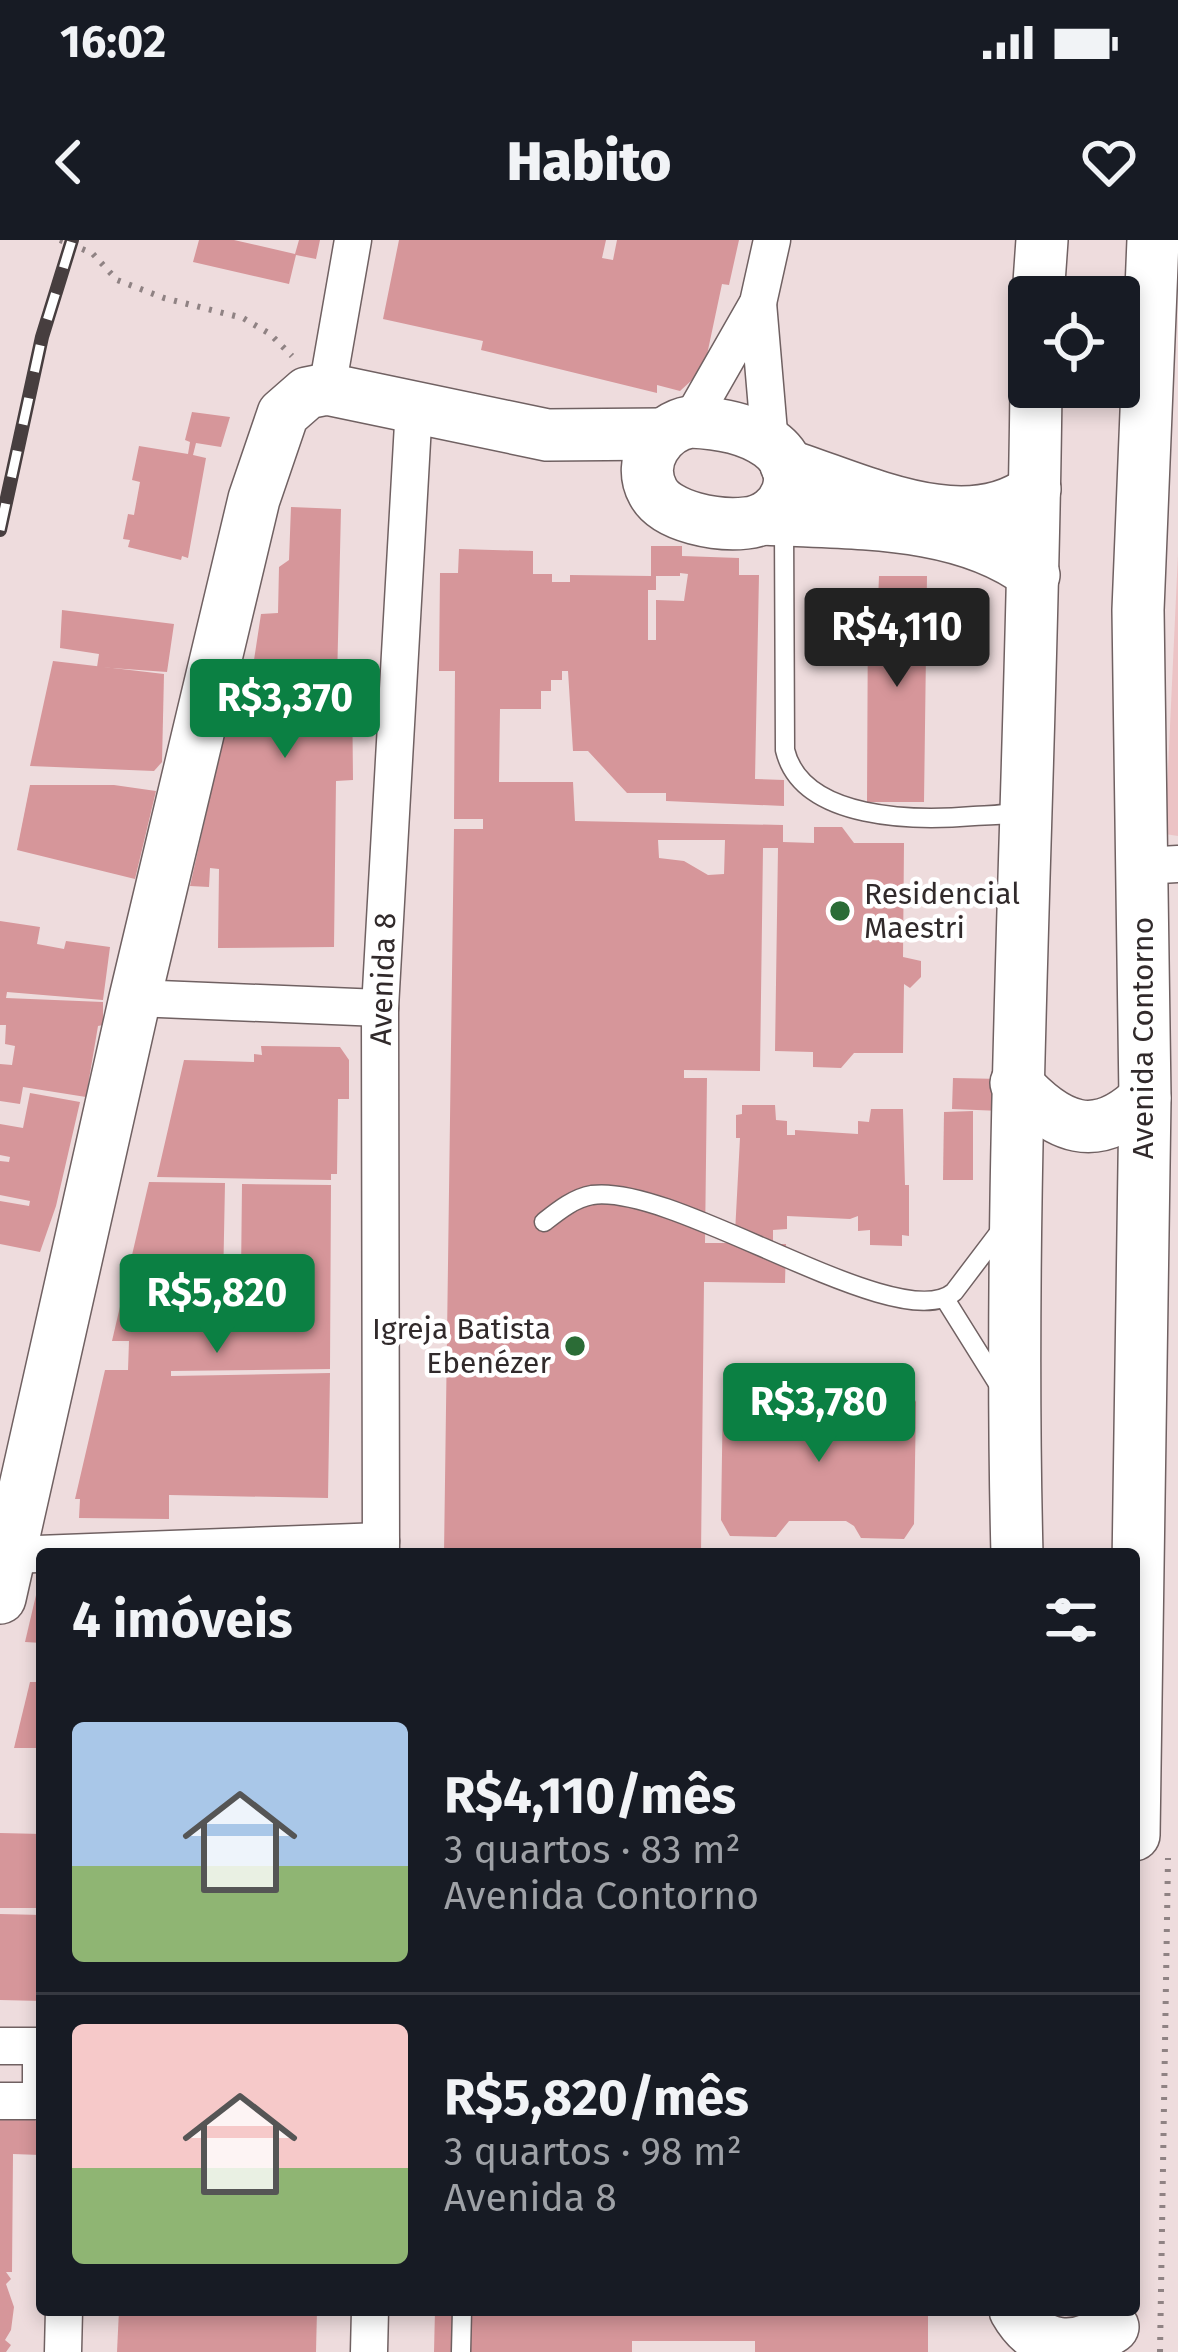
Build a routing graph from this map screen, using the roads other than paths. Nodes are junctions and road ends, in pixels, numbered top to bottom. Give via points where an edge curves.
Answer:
1 (353, 240) edge
2 (772, 240) edge
3 (1042, 240) edge
4 (1154, 240) edge
5 (1039, 276) edge
6 (758, 304) junction
7 (327, 389) junction
8 (414, 406) junction
9 (1036, 408) edge
10 (677, 428) junction
11 (548, 435) junction
12 (778, 455) junction
13 (1035, 489) junction
14 (653, 493) junction
15 (774, 520) junction
16 (1034, 575) junction
17 (1025, 805) junction
18 (1160, 865) edge
19 (135, 998) junction
20 (380, 1008) junction
21 (1016, 1083) junction
22 (1145, 1098) junction
23 (1014, 1182) junction
24 (544, 1222) dead end
25 (945, 1299) junction
26 (1014, 1434) junction
27 (381, 1547) edge
28 (1017, 1548) edge
29 (1138, 1548) edge
30 (36, 1574) edge
31 (6, 1576) edge
32 (0, 2046) edge
33 (36, 2047) edge
34 (0, 2101) edge
35 (36, 2101) edge
36 (64, 2316) edge
37 (370, 2316) edge
38 (462, 2316) edge
39 (1012, 2316) edge
40 (1018, 2316) edge
41 (1113, 2330) edge
42 (63, 2352) edge
43 (369, 2352) edge
44 (461, 2352) edge
45 (1009, 2352) edge

1 - 7 street
2 - 6 street
3 - 5 main road
4 - 18 main road, Avenida Contorno via 1138,610
6 - 10 street
6 - 12 street
7 - 8 main road
7 - 19 main road via 307,393 283,413 263,466
8 - 11 main road
8 - 20 street, Avenida 8
9 - 13 main road
10 - 11 main road
10 - 12 main road via 731,428
10 - 14 main road via 649,457
11 - 14 main road
12 - 13 main road via 912,506 1017,503
12 - 15 main road via 790,480
13 - 16 main road
14 - 15 main road via 682,514 708,520
15 - 16 main road via 976,542
15 - 17 lane via 785,750 796,775 826,798 922,820 1016,813
16 - 17 main road
17 - 21 main road
18 - 22 main road, Avenida Contorno
19 - 20 street
19 - 31 main road
20 - 27 street, Avenida 8
21 - 22 main road via 1049,1116 1090,1127 1130,1113
21 - 23 main road
22 - 29 main road, Avenida Contorno
23 - 25 lane via 999,1235
23 - 26 main road
24 - 25 lane via 592,1195 623,1197 706,1221 875,1291
25 - 26 lane via 1006,1396
26 - 28 main road
30 - 31 street
32 - 33 street
34 - 35 street
36 - 42 street
37 - 43 street
38 - 44 lane
39 - 45 main road
40 - 41 main road via 1034,2338 1066,2352

